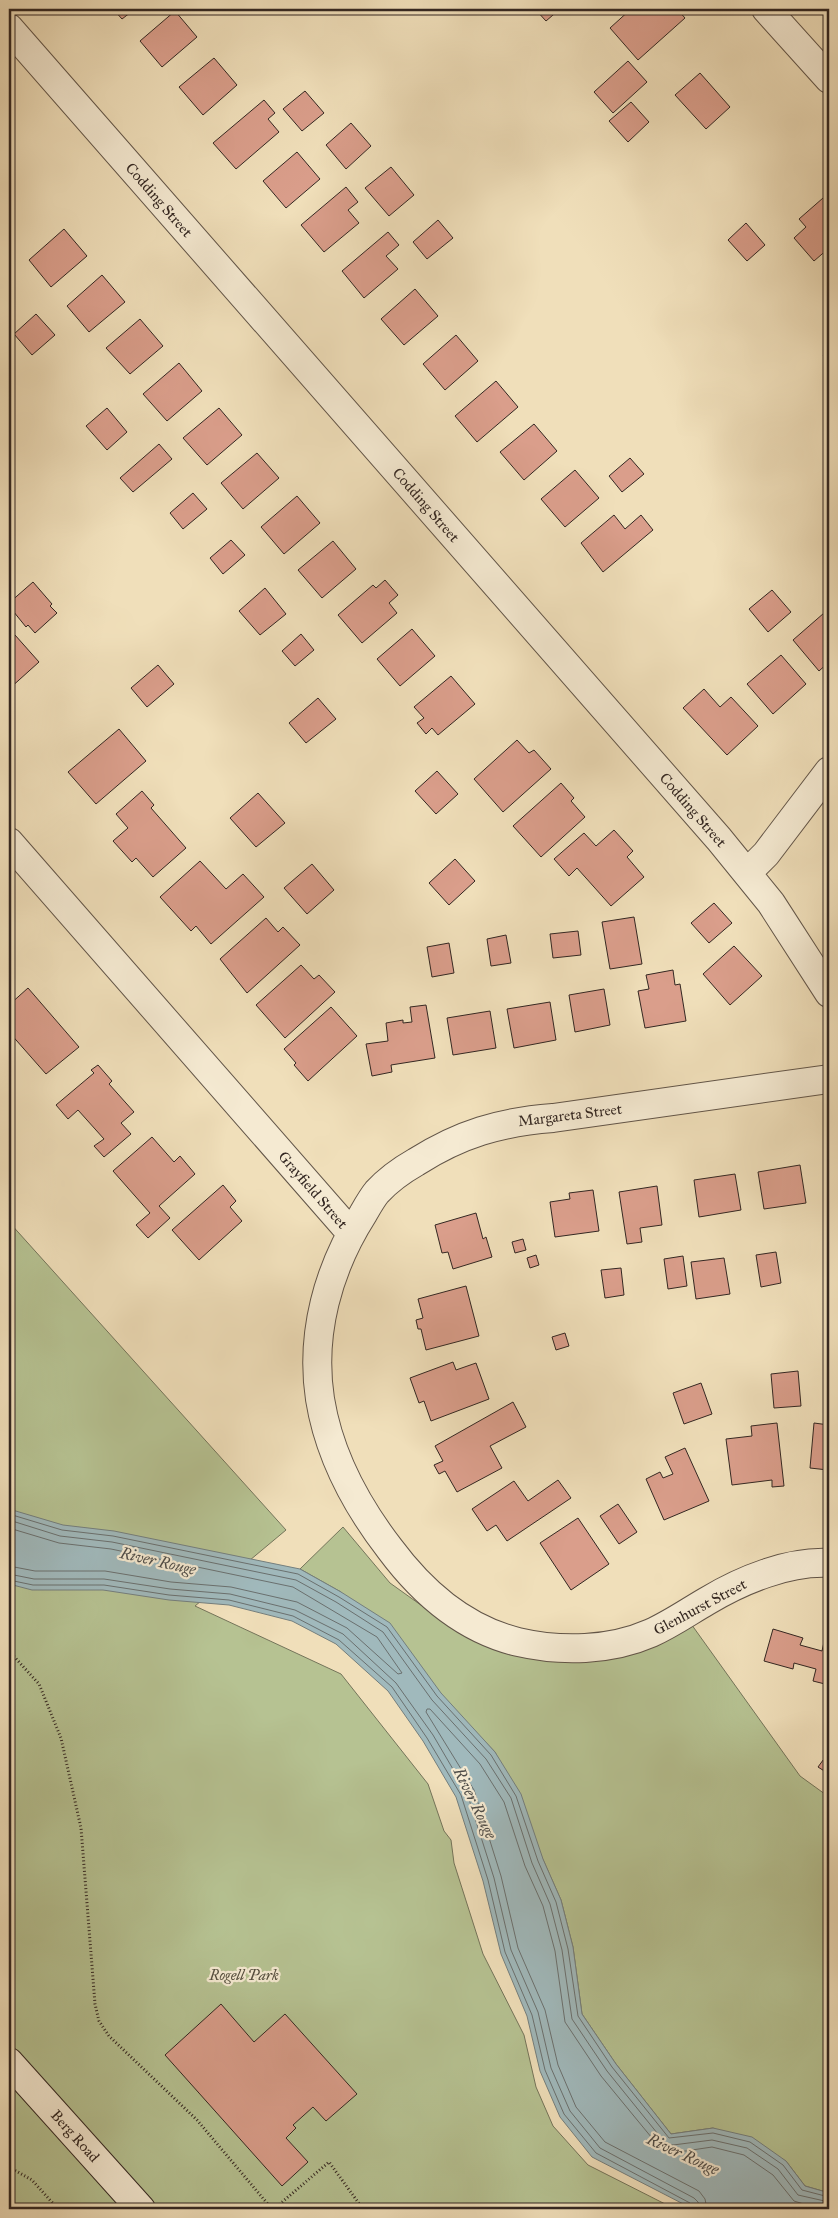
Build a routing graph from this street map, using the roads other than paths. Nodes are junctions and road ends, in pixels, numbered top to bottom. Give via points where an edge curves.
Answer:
1 (766, 9) edge
2 (9, 28) edge
3 (829, 80) edge
4 (829, 771) edge
5 (9, 842) edge
6 (747, 873) junction
7 (829, 993) edge
8 (829, 1079) edge
9 (351, 1233) junction
10 (829, 1563) edge
11 (570, 1648) joint
12 (9, 2062) edge
13 (141, 2209) edge

1 - 3 street
2 - 6 street, Codding Street
4 - 6 street via 766,854
5 - 9 street, Grayfield Street
6 - 7 street, Codding Street via 771,903
8 - 9 street, Margareta Street via 524,1120 486,1128 442,1145 401,1171 377,1192
9 - 11 street, Grayfield Street via 326,1293 320,1324 318,1376 327,1429 344,1478 370,1523 410,1576 430,1595 484,1631 517,1642
10 - 11 street, Glenhurst Street via 792,1567 734,1586 672,1623 620,1643
12 - 13 street, Berg Road

